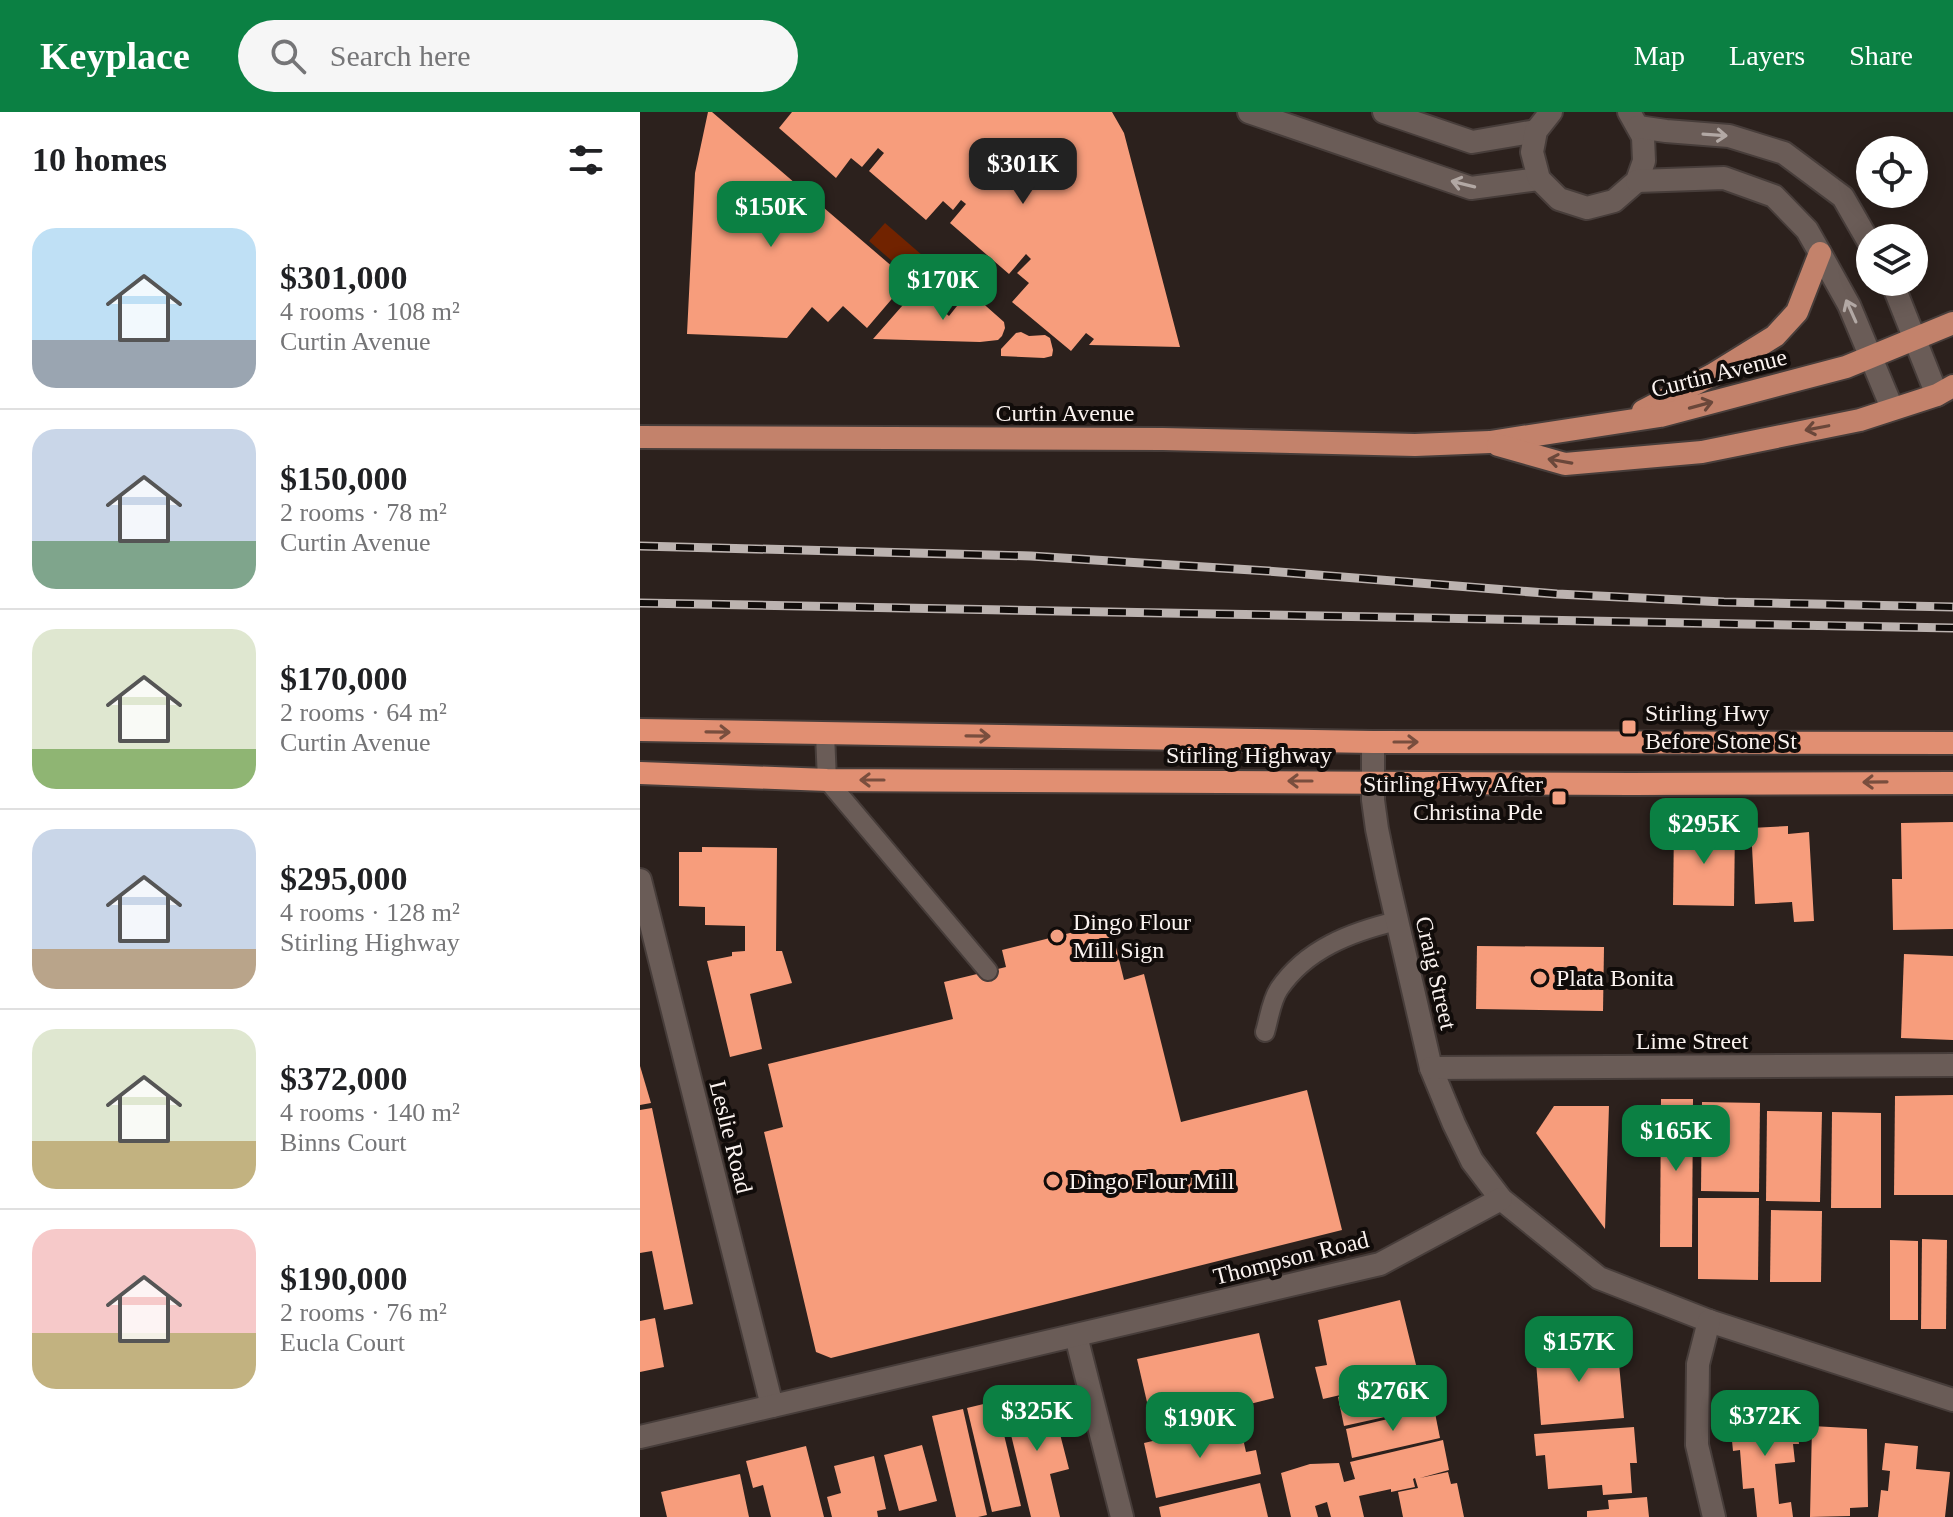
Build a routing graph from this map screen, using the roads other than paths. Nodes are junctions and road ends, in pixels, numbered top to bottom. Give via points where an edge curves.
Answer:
1 (1384, 112) edge
2 (1551, 112) edge
3 (1257, 114) edge
4 (1633, 120) edge
5 (1536, 131) junction
6 (1539, 179) junction
7 (1637, 181) junction
8 (1859, 224) edge
9 (1820, 253) junction
10 (1898, 296) edge
11 (1953, 323) edge
12 (1915, 339) junction
13 (1871, 357) junction
14 (1945, 390) edge
15 (1892, 408) junction
16 (1625, 421) junction
17 (640, 437) edge
18 (1490, 442) junction
19 (640, 730) edge
20 (825, 734) junction
21 (1373, 742) junction
22 (1953, 743) edge
23 (640, 773) edge
24 (827, 780) junction
25 (1373, 782) junction
26 (1953, 783) edge
27 (640, 880) edge
28 (1397, 921) junction
29 (988, 971) dead end
30 (1265, 1032) dead end
31 (1953, 1065) edge
32 (1431, 1068) junction
33 (1501, 1199) junction
34 (1709, 1321) junction
35 (1076, 1336) junction
36 (1953, 1400) edge
37 (772, 1406) junction
38 (640, 1437) edge
39 (1122, 1517) edge
40 (1714, 1517) edge

1 - 5 street via 1472,142
2 - 5 street
6 -> 3 street via 1471,188
4 - 7 street via 1643,137 1644,161
4 -> 8 street via 1666,131 1729,136 1784,153 1843,197
5 - 6 street via 1532,152
6 - 7 street via 1559,199 1587,208 1614,201
7 - 9 street via 1724,178 1774,196 1807,230
13 -> 9 street
9 - 16 main road via 1797,312 1775,336
10 - 12 street
11 - 12 main road, Curtin Avenue
12 - 13 main road, Curtin Avenue
12 - 14 street
13 - 15 street
16 -> 13 main road, Curtin Avenue
14 - 15 main road, Curtin Avenue
15 -> 18 main road, Curtin Avenue via 1860,420 1702,452 1565,464
16 - 18 main road, Curtin Avenue
17 - 18 main road, Curtin Avenue
19 -> 20 highway, Stirling Highway
20 -> 21 highway, Stirling Highway
20 - 24 lane
21 -> 22 highway, Stirling Highway
21 - 25 street, Craig Street
23 - 24 highway, Stirling Highway
25 -> 24 highway, Stirling Highway
24 - 29 lane
26 -> 25 highway, Stirling Highway
25 - 28 street, Craig Street via 1377,829
27 - 37 street, Leslie Road
28 - 30 lane via 1347,936 1307,957 1277,991
28 - 32 street, Craig Street
31 - 32 street, Lime Street
32 - 33 street, Craig Street via 1472,1161
33 - 34 street via 1599,1278
33 - 35 street, Thompson Road via 1380,1264
34 - 36 street
34 - 40 street via 1698,1364 1697,1445
35 - 37 street, Thompson Road
35 - 39 street
37 - 38 street, Thompson Road

